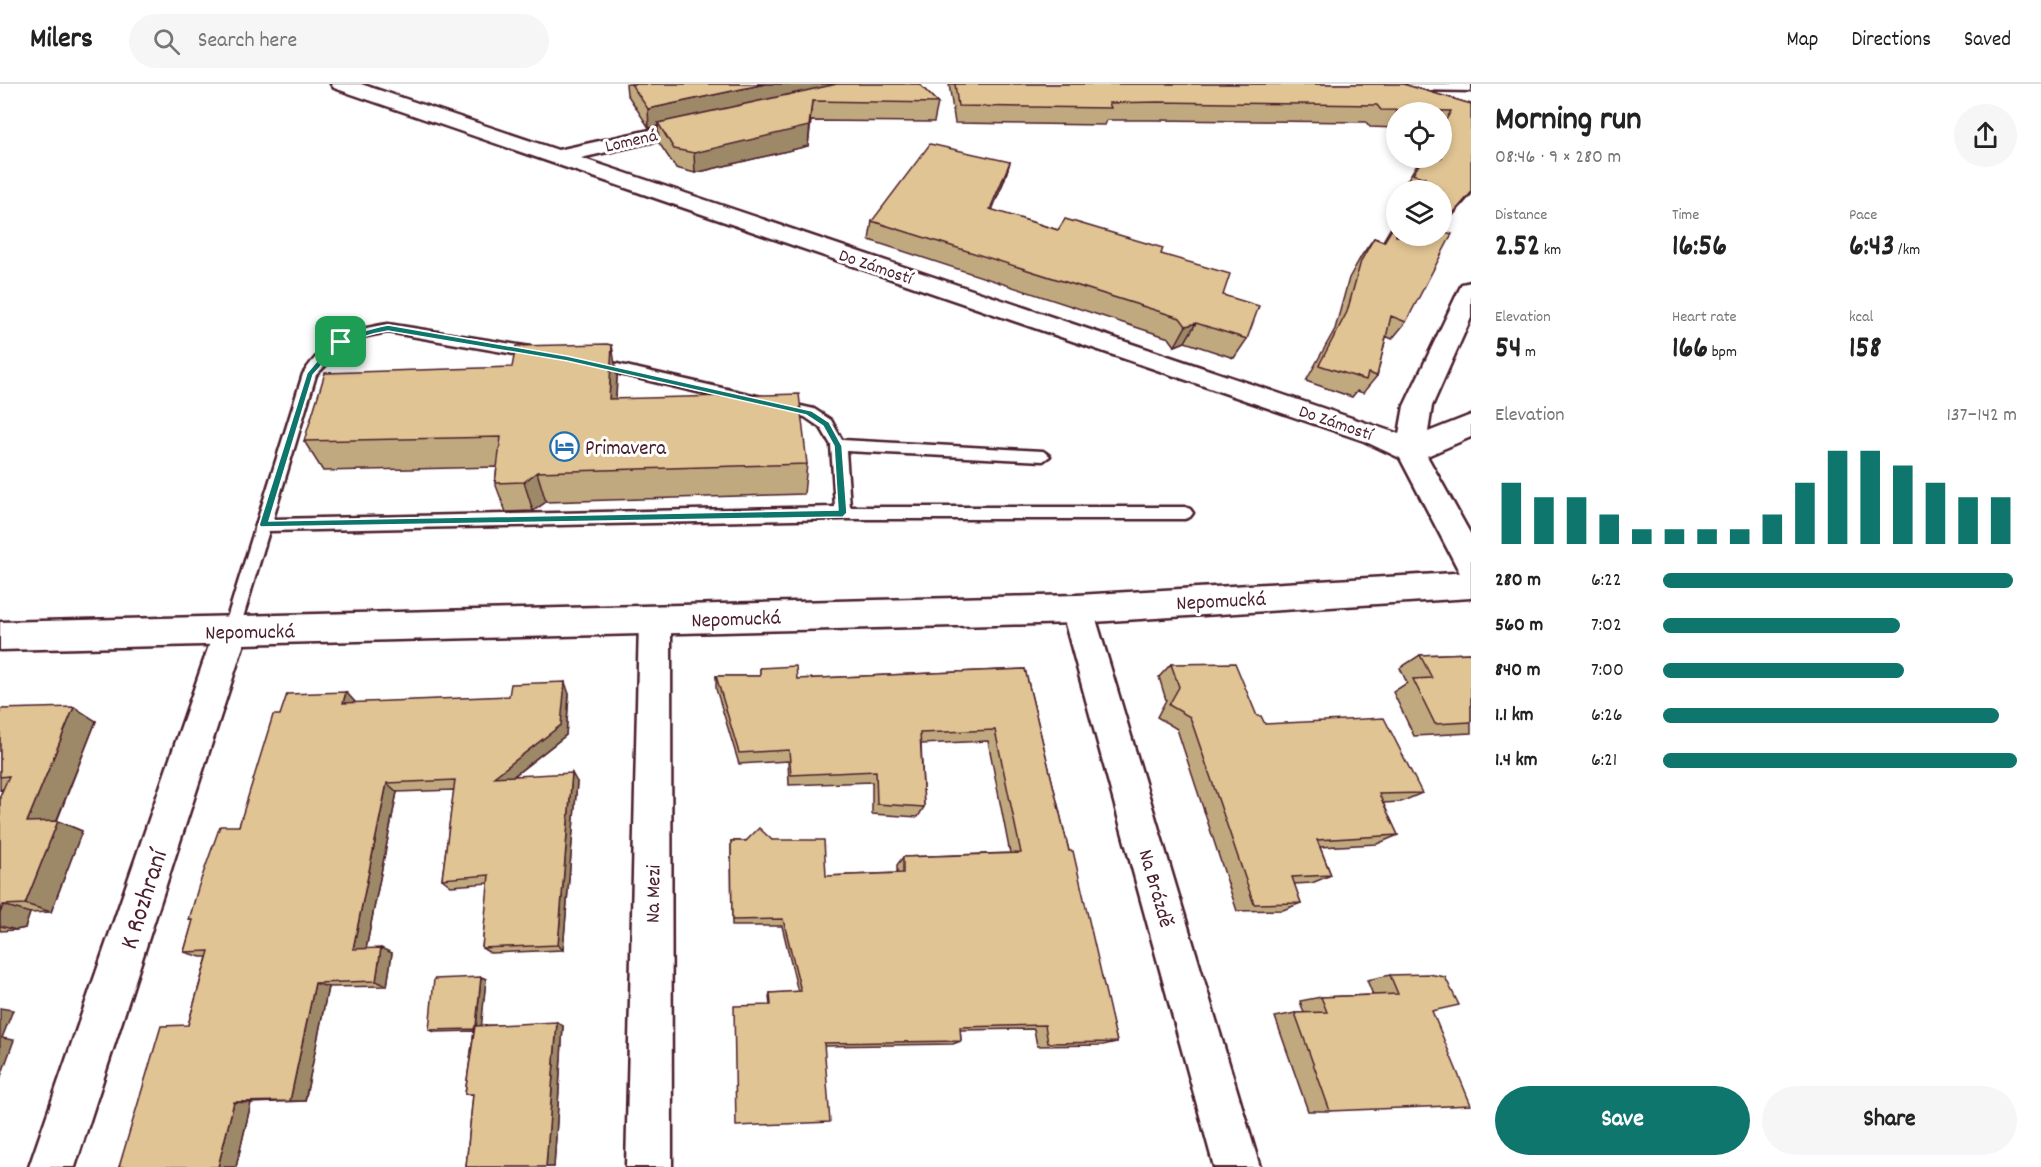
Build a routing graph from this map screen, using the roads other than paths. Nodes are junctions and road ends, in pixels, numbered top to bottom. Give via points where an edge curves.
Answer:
1 (341, 84) edge
2 (1415, 84) edge
3 (1471, 85) edge
4 (725, 119) edge
5 (555, 157) junction
6 (1471, 290) edge
7 (555, 356) edge
8 (578, 361) edge
9 (1471, 425) edge
10 (838, 446) junction
11 (1410, 451) junction
12 (1043, 456) dead end
13 (843, 513) junction
14 (1185, 513) dead end
15 (264, 525) junction
16 (1471, 564) edge
17 (1471, 585) edge
18 (1077, 609) junction
19 (655, 621) junction
20 (231, 632) junction
21 (0, 636) edge
22 (52, 1167) edge
23 (649, 1167) edge
24 (1237, 1167) edge

1 - 5 street, Do Zámostí
2 - 3 street
4 - 5 street, Lomená
5 - 11 street, Do Zámostí via 1374,434
6 - 11 street via 1418,406
7 - 15 lane via 388,328 359,333 341,342 310,375
8 - 10 lane via 809,413 826,424
9 - 11 street
10 - 12 lane
10 - 13 lane
11 - 16 street
13 - 14 lane
13 - 15 lane
15 - 20 lane
17 - 18 street, Nepomucká
18 - 19 street, Nepomucká
18 - 24 street, Na Brázdě
19 - 20 street, Nepomucká
19 - 23 street, Na Mezi
20 - 21 street, Nepomucká
20 - 22 street, K Rozhraní

